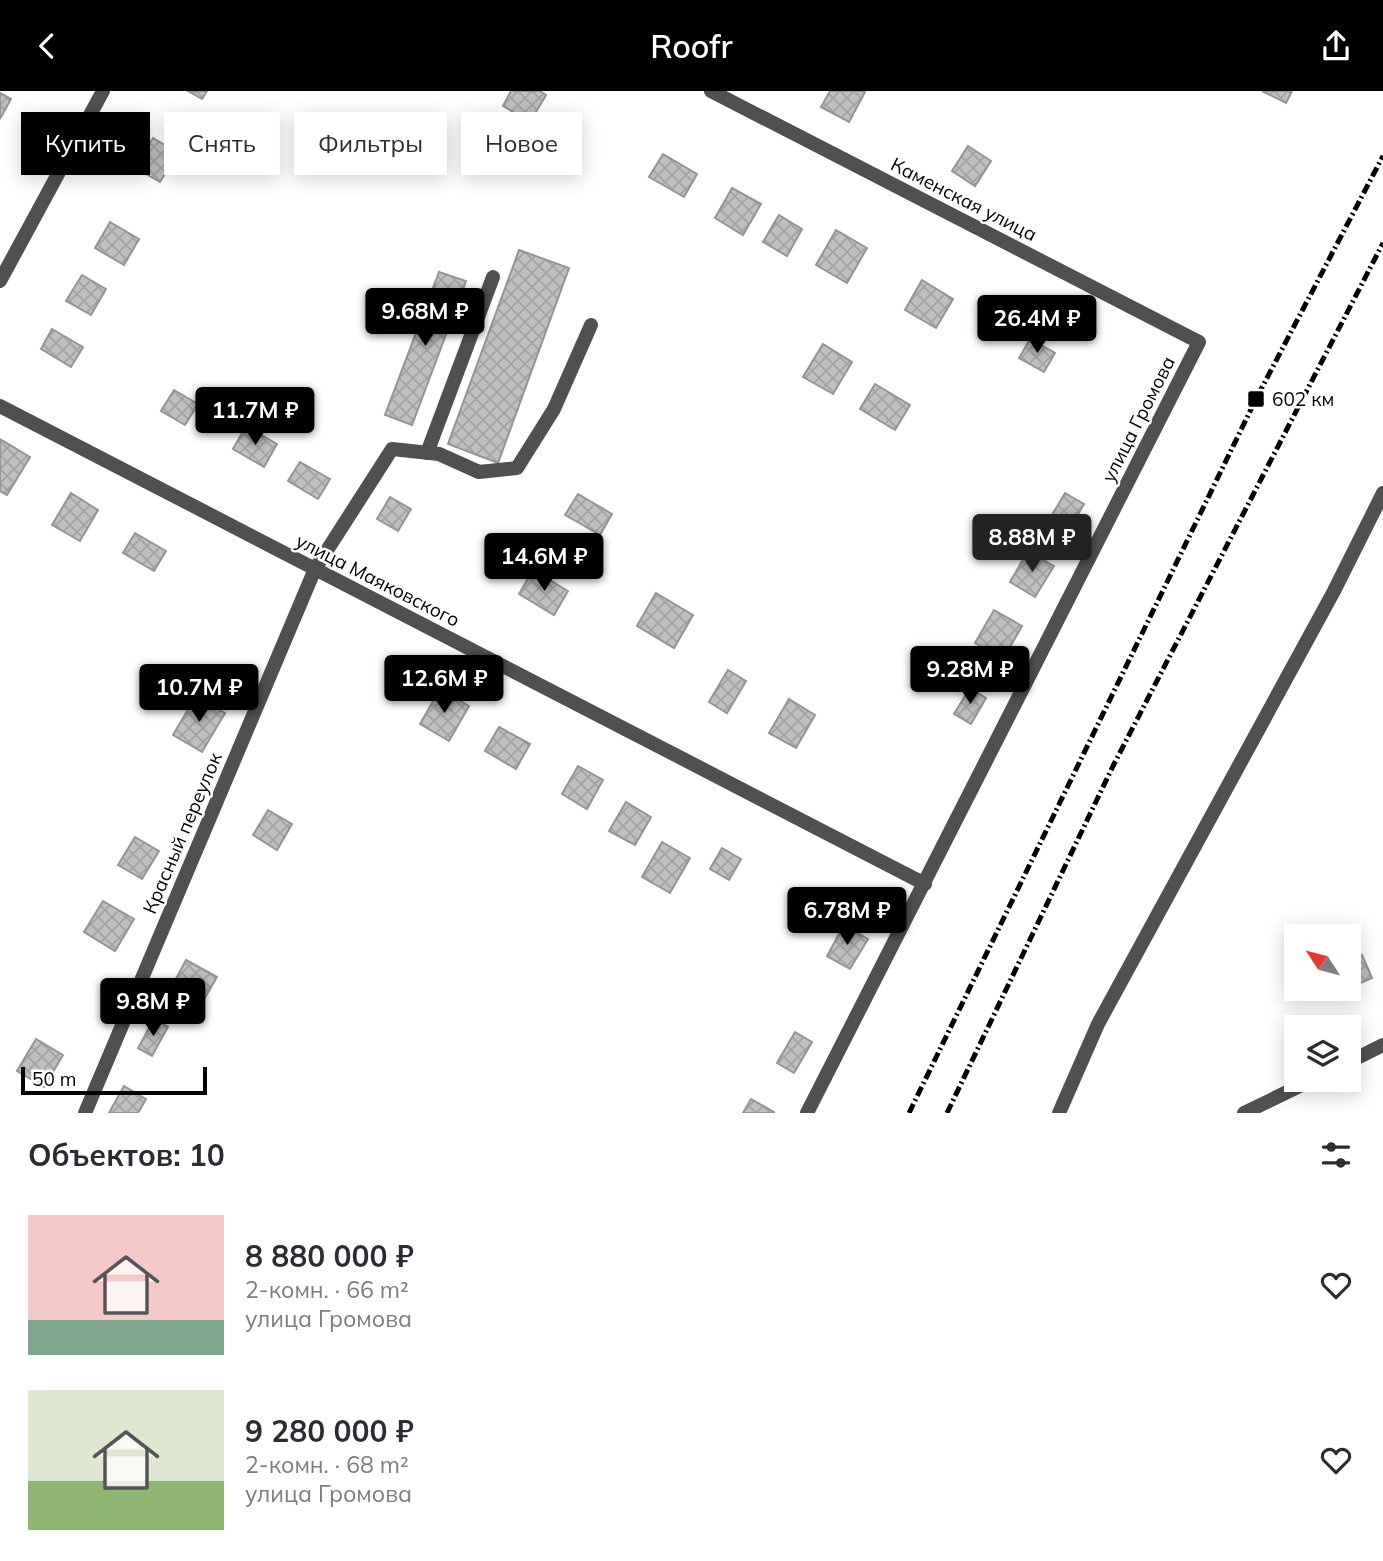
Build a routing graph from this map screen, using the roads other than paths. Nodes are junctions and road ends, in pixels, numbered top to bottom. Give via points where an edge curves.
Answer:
1 (103, 91) edge
2 (711, 91) edge
3 (492, 277) dead end
4 (0, 281) edge
5 (592, 325) dead end
6 (1199, 342) joint
7 (0, 405) edge
8 (427, 453) junction
9 (1383, 493) edge
10 (315, 569) junction
11 (925, 884) junction
12 (1383, 1045) edge
13 (1361, 1056) edge
14 (1287, 1092) edge
15 (85, 1113) edge
16 (807, 1113) edge
17 (1059, 1113) edge
18 (1244, 1113) edge

1 - 4 street
2 - 6 street, Каменская улица
3 - 8 street
5 - 8 street via 554,409 517,468 479,472
6 - 11 street, улица Громова
7 - 10 street, улица Маяковского
8 - 10 street, Красный переулок via 392,449
9 - 17 street via 1098,1024
10 - 11 street, улица Маяковского
10 - 15 street, Красный переулок
11 - 16 street, улица Громова
12 - 13 street
14 - 18 street

